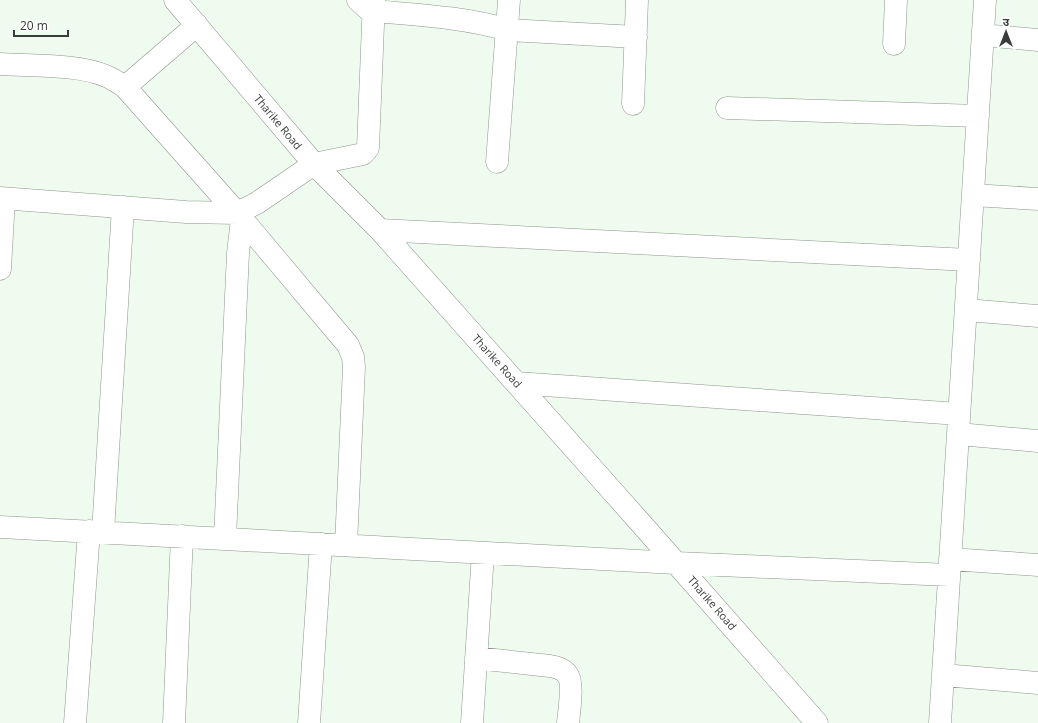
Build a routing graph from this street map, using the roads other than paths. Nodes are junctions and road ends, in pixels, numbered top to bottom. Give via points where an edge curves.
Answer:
1 (175, 0) edge
2 (510, 0) edge
3 (637, 0) edge
4 (896, 0) edge
5 (985, 0) edge
6 (369, 4) edge
7 (196, 25) junction
8 (508, 30) junction
9 (983, 35) junction
10 (636, 37) junction
11 (1038, 40) edge
12 (894, 44) dead end
13 (0, 64) edge
14 (125, 87) junction
15 (633, 104) dead end
16 (727, 108) dead end
17 (978, 116) junction
18 (497, 162) dead end
19 (314, 164) junction
20 (973, 195) junction
21 (2, 199) edge
22 (1038, 199) edge
23 (123, 207) junction
24 (240, 216) junction
25 (380, 230) junction
26 (969, 260) junction
27 (0, 269) edge
28 (966, 310) junction
29 (1038, 316) edge
30 (516, 383) junction
31 (959, 424) junction
32 (1038, 440) edge
33 (0, 527) edge
34 (96, 532) junction
35 (182, 536) junction
36 (226, 538) junction
37 (321, 544) junction
38 (346, 545) junction
39 (483, 553) junction
40 (676, 563) junction
41 (1038, 565) edge
42 (950, 567) junction
43 (476, 658) junction
44 (943, 675) junction
45 (1038, 683) edge
46 (75, 723) edge
47 (174, 723) edge
48 (309, 723) edge
49 (472, 723) edge
50 (568, 723) edge
51 (817, 723) edge
52 (940, 723) edge

1 - 7 street, Tharike Road
2 - 8 street
3 - 10 street
4 - 12 street
5 - 9 street
6 - 8 street
6 - 19 street via 368,148 358,156
7 - 14 street
7 - 19 street, Tharike Road
8 - 10 street
8 - 18 street
9 - 11 street
9 - 17 street
10 - 15 street
13 - 14 street via 91,71 107,76
14 - 24 street
16 - 17 street
17 - 20 street
19 - 24 street
19 - 25 street, Tharike Road
20 - 22 street
20 - 26 street
21 - 23 street
21 - 27 street
23 - 24 street
23 - 34 street
24 - 36 street
24 - 38 street via 351,351 354,367
25 - 26 street
25 - 30 street, Tharike Road
26 - 28 street
28 - 29 street
28 - 31 street
30 - 31 street
30 - 40 street, Tharike Road
31 - 32 street
31 - 42 street
33 - 34 street
34 - 35 street
34 - 46 street
35 - 36 street
35 - 47 street
36 - 37 street
37 - 38 street
37 - 48 street
38 - 39 street
39 - 40 street
39 - 43 street
40 - 42 street
40 - 51 street, Tharike Road
41 - 42 street
42 - 44 street
43 - 49 street
43 - 50 street via 560,668 568,674 570,682
44 - 45 street
44 - 52 street

